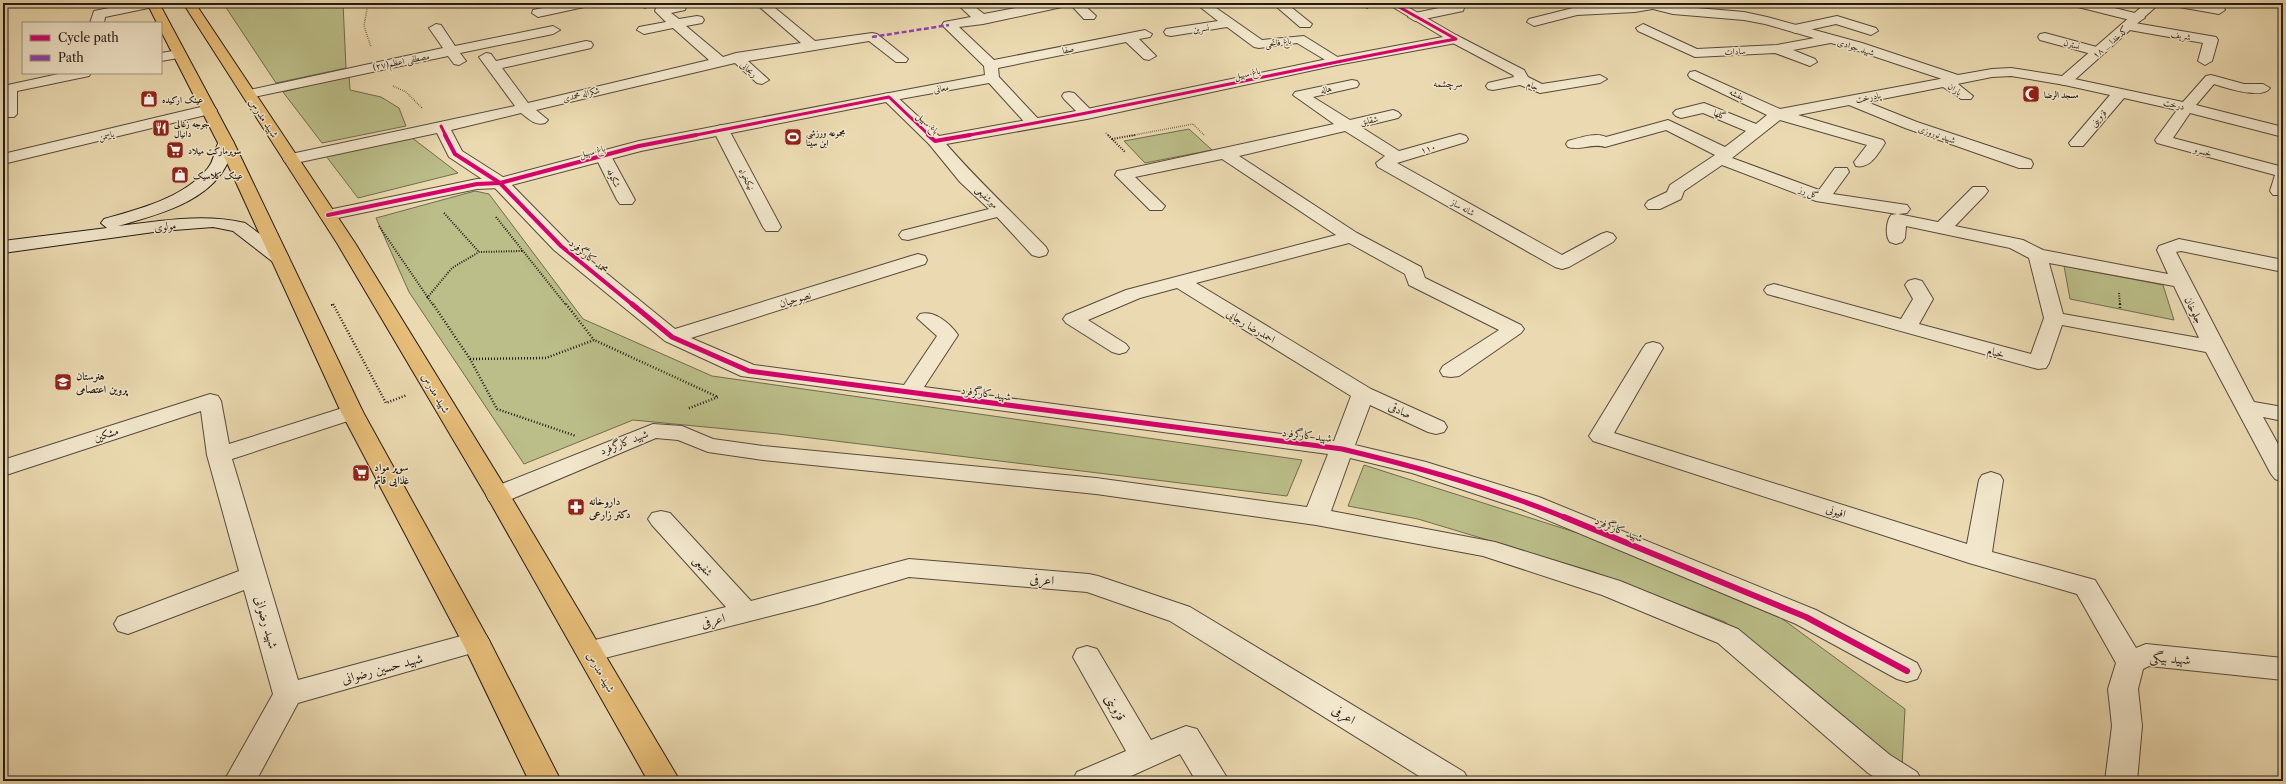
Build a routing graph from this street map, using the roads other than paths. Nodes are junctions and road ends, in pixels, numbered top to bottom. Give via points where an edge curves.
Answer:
1 (529, 3) edge
2 (584, 3) edge
3 (762, 3) edge
4 (962, 3) edge
5 (1062, 3) edge
6 (1075, 3) edge
7 (1201, 3) edge
8 (1278, 3) edge
9 (1392, 3) edge
10 (1566, 3) edge
11 (2079, 3) edge
12 (2154, 3) edge
13 (2178, 3) edge
14 (1649, 4) edge
15 (2217, 5) dead end
16 (193, 6) edge
17 (152, 7) edge
18 (680, 7) dead end
19 (1458, 8) dead end
20 (538, 13) junction
21 (1591, 14) junction
22 (1089, 16) dead end
23 (1415, 17) junction
24 (697, 20) dead end
25 (983, 20) junction
26 (97, 22) edge
27 (158, 22) edge
28 (1534, 22) dead end
29 (2133, 22) junction
30 (1230, 23) junction
31 (677, 24) junction
32 (1306, 24) dead end
33 (436, 28) dead end
34 (1643, 28) dead end
35 (1795, 29) junction
36 (644, 30) dead end
37 (1871, 31) dead end
38 (1171, 32) dead end
39 (162, 34) edge
40 (1144, 34) dead end
41 (1128, 37) junction
42 (2045, 37) dead end
43 (1456, 39) junction
44 (1831, 39) junction
45 (811, 44) junction
46 (586, 45) dead end
47 (1777, 49) junction
48 (2099, 52) junction
49 (170, 55) edge
50 (456, 56) junction
51 (1150, 56) dead end
52 (736, 57) junction
53 (901, 59) dead end
54 (719, 61) junction
55 (1337, 61) junction
56 (2205, 61) dead end
57 (1810, 62) dead end
58 (992, 72) junction
59 (79, 74) edge
60 (1524, 74) junction
61 (1695, 75) dead end
62 (1600, 79) dead end
63 (762, 80) dead end
64 (1951, 81) junction
65 (2065, 81) junction
66 (1352, 84) dead end
67 (1493, 86) dead end
68 (2263, 88) dead end
69 (7, 89) edge
70 (600, 89) junction
71 (2120, 93) junction
72 (249, 94) junction
73 (1069, 96) dead end
74 (1966, 96) dead end
75 (890, 97) junction
76 (1850, 100) junction
77 (613, 102) dead end
78 (2187, 107) junction
79 (524, 108) junction
80 (210, 110) junction
81 (1681, 113) dead end
82 (9, 114) dead end
83 (1087, 114) junction
84 (1778, 114) junction
85 (1392, 115) dead end
86 (540, 120) dead end
87 (1035, 124) junction
88 (1345, 125) junction
89 (441, 126) junction
90 (720, 130) junction
91 (1757, 130) junction
92 (2283, 132) edge
93 (1460, 139) dead end
94 (935, 141) junction
95 (226, 143) junction
96 (2077, 143) dead end
97 (1574, 144) dead end
98 (1225, 154) junction
99 (603, 156) junction
100 (1397, 157) junction
101 (1723, 157) junction
102 (3, 159) edge
103 (291, 159) junction
104 (1862, 162) dead end
105 (2026, 164) dead end
106 (1841, 172) dead end
107 (2283, 172) edge
108 (500, 183) junction
109 (1979, 191) dead end
110 (1822, 197) junction
111 (626, 200) dead end
112 (167, 204) junction
113 (1654, 205) dead end
114 (1156, 206) dead end
115 (1901, 209) dead end
116 (1001, 211) junction
117 (328, 215) junction
118 (161, 226) junction
119 (772, 228) dead end
120 (1951, 234) junction
121 (908, 235) dead end
122 (1351, 237) junction
123 (1607, 238) dead end
124 (1896, 238) dead end
125 (40, 244) junction
126 (3, 248) edge
127 (1039, 251) dead end
128 (2038, 255) junction
129 (280, 258) junction
130 (918, 260) dead end
131 (2283, 266) edge
132 (1179, 282) junction
133 (2181, 282) junction
134 (1915, 285) dead end
135 (1774, 290) dead end
136 (927, 318) dead end
137 (2054, 318) junction
138 (1907, 327) junction
139 (672, 337) junction
140 (2216, 347) junction
141 (1119, 348) dead end
142 (1653, 348) dead end
143 (1450, 370) dead end
144 (909, 393) junction
145 (1363, 394) junction
146 (210, 401) joint
147 (2246, 407) junction
148 (352, 412) junction
149 (2283, 414) edge
150 (1436, 427) dead end
151 (1342, 449) junction
152 (219, 455) junction
153 (3, 468) edge
154 (2283, 474) edge
155 (1991, 480) dead end
156 (498, 495) junction
157 (1316, 517) junction
158 (661, 519) dead end
159 (1978, 557) junction
160 (253, 576) junction
161 (746, 612) junction
162 (128, 624) dead end
163 (476, 642) junction
164 (589, 651) junction
165 (1087, 657) dead end
166 (2130, 663) junction
167 (2283, 669) edge
168 (1907, 671) dead end
169 (288, 694) junction
170 (1145, 757) junction
171 (240, 781) edge
172 (545, 781) edge
173 (664, 781) edge
174 (1088, 781) edge
175 (1213, 781) edge
176 (1453, 781) edge
177 (1906, 781) edge
178 (2121, 781) edge

1 - 20 street
2 - 20 street
3 - 45 street
4 - 25 street
5 - 25 street
6 - 22 street
7 - 30 street, باغ فاتحی
8 - 32 street
9 - 23 street
10 - 21 street
11 - 29 street
12 - 29 street, ۱۸ _ کدخدا
13 - 15 street via 2219,10
14 - 21 street via 1634,10 1613,8
14 - 35 street, شهید جوادی via 1680,11 1744,16
16 - 72 main road, شهید مدرس
17 - 26 street via 99,14
17 - 27 main road
18 - 31 street via 661,11
19 - 23 street
20 - 50 street, مصطفی اعظم(۲۷) via 553,30
21 - 28 street
23 - 43 street
24 - 31 street
25 - 58 street via 949,25
29 - 48 street, ۱۸ _ کدخدا
29 - 56 street, شریف via 2211,40
30 - 38 street, نسرین
30 - 55 street, باغ فاتحی via 1259,44 1299,39
31 - 36 street
31 - 54 street
33 - 50 street
34 - 47 street, سادات via 1695,53
35 - 37 street via 1837,20
35 - 44 street, شهید جوادی
39 - 49 main road
40 - 41 street, صفا
41 - 51 street
41 - 58 street, صفا
42 - 48 street, نسترن
43 - 55 street, باغ سهیل
43 - 60 street, جام
44 - 47 street, سادات
44 - 64 street, شهید جوادی
45 - 52 street, شکراله محمدی
45 - 53 street, شکراله محمدی via 872,37
46 - 79 street via 490,61
47 - 57 street
48 - 65 street, ۱۸ _ کدخدا
49 - 80 main road
50 - 72 street, مصطفی اعظم(۲۷)
52 - 54 street, شکراله محمدی
52 - 63 street, ریحانی
54 - 70 street, شکراله محمدی
55 - 83 street, باغ سهیل
58 - 75 street, معانی
58 - 87 street
59 - 69 street
60 - 62 street, جام via 1540,89
60 - 67 street
61 - 84 street, بنفشه
64 - 65 street, شهید جوادی via 2011,72
64 - 74 street, باران
64 - 76 street, پادرخت
65 - 71 street, درخت
66 - 88 street, هاله via 1300,95
68 - 78 street via 2244,88 2211,79
69 - 82 street
70 - 77 street
70 - 79 street, شکراله محمدی
71 - 78 street, درخت
71 - 96 street, قزوینی
72 - 103 main road, شهید مدرس
73 - 83 street
75 - 90 street, باغ سهیل
75 - 94 street, باغ سهیل
76 - 84 street, پادرخت
76 - 105 street, شهید نوروزی via 1911,125
78 - 92 street, درخت
78 - 107 street, خسرو via 2163,140
79 - 86 street
79 - 89 street, شکراله محمدی
80 - 95 main road
80 - 102 street, یاسمن
81 - 91 street, گلها via 1704,108
83 - 87 street, باغ سهیل
84 - 91 street
84 - 104 street, بنفشه via 1877,143
85 - 88 street, شقایق
87 - 94 street, باغ سهیل
88 - 98 street
88 - 100 street
89 - 103 street, شکراله محمدی
89 - 108 street, محمد کارگرفرد via 455,154
90 - 99 street, باغ سهیل via 638,146
90 - 119 street, نیکخواه
91 - 101 street
93 - 100 street, ۱۱۰
94 - 116 street, میرشفیعی via 966,178
95 - 112 street, مولوی via 216,169 206,181
95 - 129 main road
97 - 101 street, گل رز via 1598,139 1610,149 1668,125
98 - 114 street via 1123,175
98 - 122 street
99 - 108 street, باغ سهیل
99 - 111 street, شکوفه
100 - 123 street, شانه ساز via 1384,163 1562,263
101 - 110 street, گل رز
101 - 113 street via 1676,190 1675,196
103 - 117 main road, شهید مدرس
106 - 110 street
108 - 117 street, باغ سهیل via 477,184
108 - 139 street, محمد کارگرفرد via 561,246
109 - 120 street
110 - 115 street, گل رز
112 - 118 street via 186,206 184,216
112 - 125 street, مولوی
116 - 121 street
116 - 127 street, میرشفیعی
117 - 156 main road, شهید مدرس
118 - 125 street, مولوی
118 - 129 street, مولوی via 213,222 239,227
120 - 124 street via 1898,219
120 - 128 street via 2016,244
122 - 132 street
122 - 143 street via 1414,270 1416,281 1514,329
125 - 126 street, مولوی
128 - 133 street
128 - 137 street
129 - 148 main road
130 - 139 street, نصوحیان
131 - 133 street, جلوخان via 2179,245 2166,250
132 - 141 street via 1133,294 1073,319
132 - 145 street, احمدرضا رجایی
133 - 140 street, جلوخان via 2200,324
134 - 138 street via 1923,299
135 - 138 street, خیام
136 - 144 street via 948,335
137 - 138 street, خیام via 2038,363
137 - 140 street
139 - 144 street, شهید کارگرفرد via 749,371
140 - 147 street, جلوخان
142 - 159 street, افیونی via 1601,436
144 - 151 street, شهید کارگرفرد
145 - 150 street, صادقی
145 - 151 street
146 - 152 street, شهید رضوانی
146 - 153 street, مشکین
147 - 149 street
147 - 154 street, جلوخان
148 - 152 street
148 - 163 main road
151 - 157 street
151 - 168 street, شهید کارگرفرد via 1418,467 1530,503 1806,617
152 - 160 street, شهید رضوانی
155 - 159 street
156 - 157 street, شهید کارگرفرد via 653,431 682,434 708,445 763,453 1096,486
156 - 164 main road, شهید مدرس
157 - 177 street, شهید کارگرفرد via 1486,548 1611,588 1728,636 1878,764
158 - 161 street, شفیعی
159 - 166 street, افیونی via 2086,587
160 - 162 street
160 - 169 street, شهید رضوانی
161 - 164 street, اعرفی
161 - 176 street, اعرفی via 909,568 1089,583 1180,614
163 - 169 street, شهید حسین رضوانی
163 - 172 main road
164 - 173 main road, شهید مدرس
165 - 170 street, قزوینی
166 - 167 street, شهید بیگی via 2146,655
166 - 178 street via 2123,689 2127,726
169 - 171 street
170 - 174 street
170 - 175 street via 1186,738

